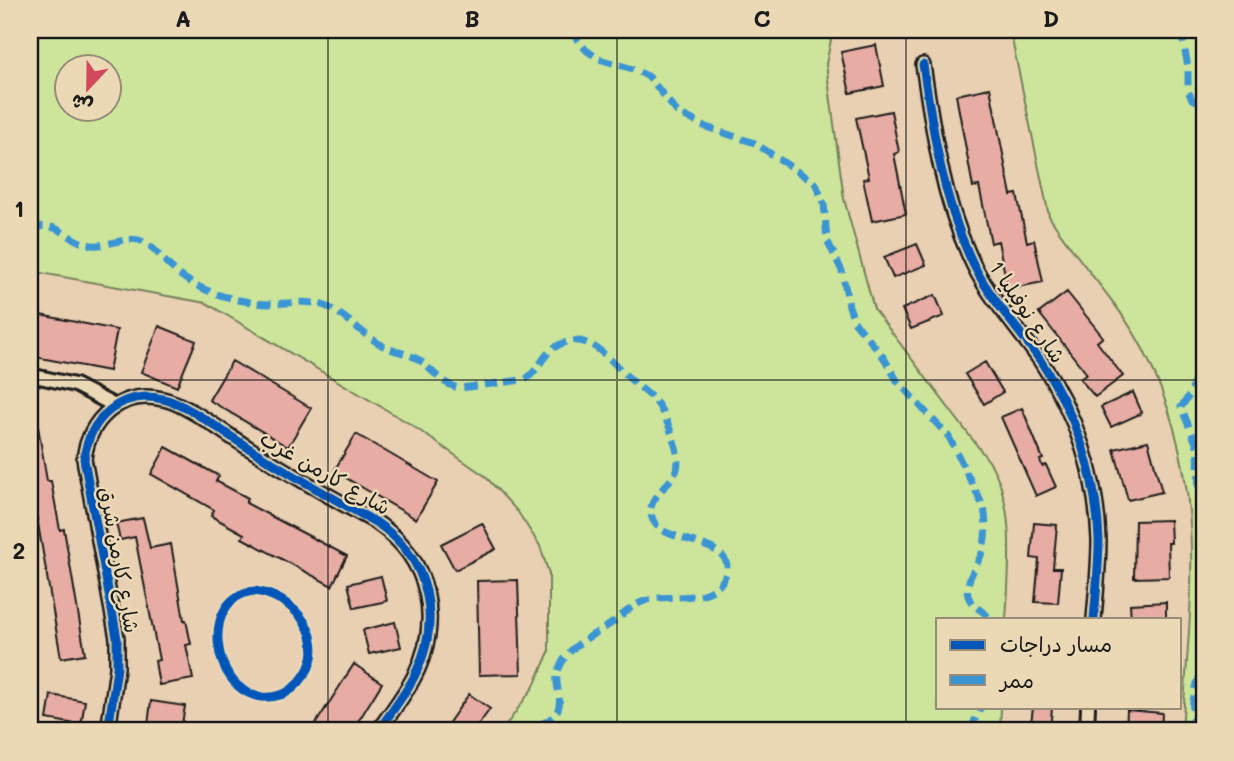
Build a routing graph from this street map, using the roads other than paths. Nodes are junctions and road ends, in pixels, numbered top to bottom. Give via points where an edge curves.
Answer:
1 (922, 65) dead end
2 (30, 375) edge
3 (115, 407) junction
4 (1094, 618) edge
5 (1088, 708) edge
6 (108, 731) edge
7 (377, 731) edge
8 (1087, 731) edge

1 - 4 street, شارع نوفيليا 1 via 955,222 989,293 1060,394 1088,464 1099,542
2 - 3 street via 75,386
3 - 6 street, شارع كارمن شرق via 92,428 84,459 117,638
3 - 7 street, شارع كارمن غرب via 146,397 178,404 377,523 405,546 430,600 428,639 415,675
5 - 8 street

